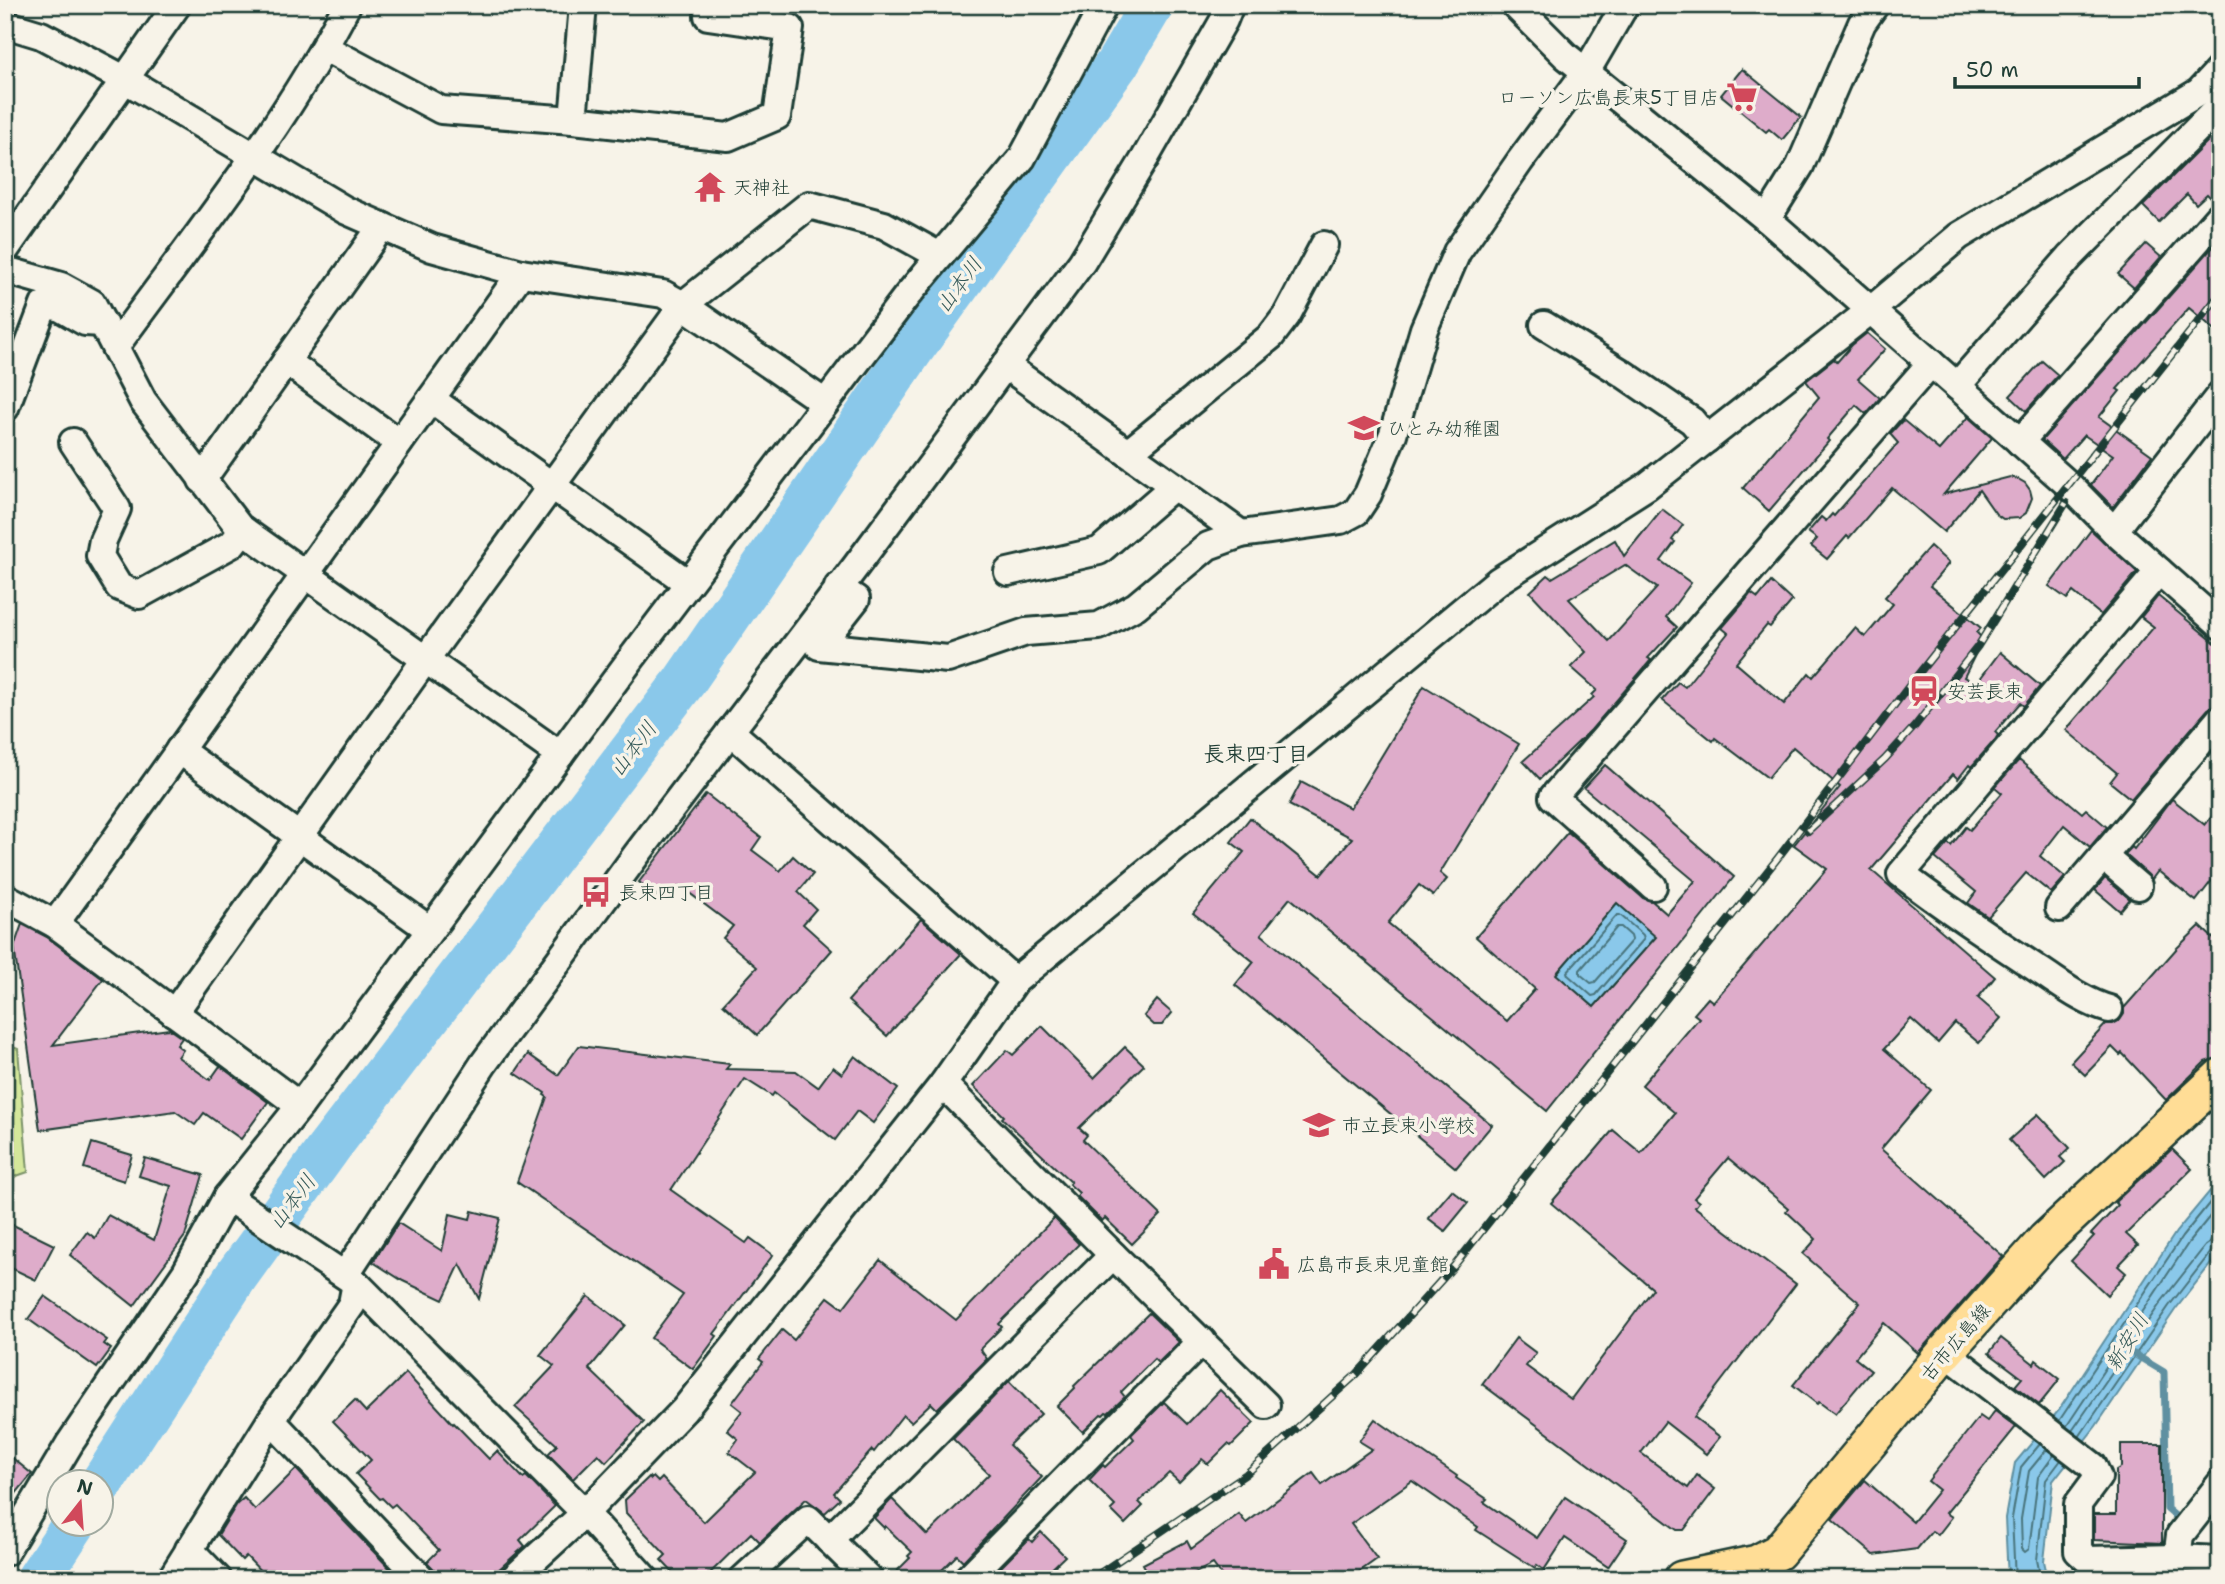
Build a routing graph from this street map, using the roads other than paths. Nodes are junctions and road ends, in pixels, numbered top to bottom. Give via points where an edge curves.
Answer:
1 (177, 5) edge
2 (347, 5) edge
3 (583, 5) edge
4 (709, 5) edge
5 (1104, 5) edge
6 (1230, 5) edge
7 (1515, 5) edge
8 (1625, 5) edge
9 (1875, 5) edge
10 (5, 24) edge
11 (325, 48) junction
12 (2220, 69) edge
13 (1586, 72) junction
14 (126, 80) junction
15 (2220, 106) edge
16 (573, 120) junction
17 (253, 156) junction
18 (2218, 216) edge
19 (1767, 219) junction
20 (382, 226) junction
21 (1324, 245) dead end
22 (5, 250) edge
23 (940, 256) junction
24 (5, 270) edge
25 (521, 273) junction
26 (683, 305) junction
27 (1871, 310) junction
28 (1544, 325) dead end
29 (109, 335) junction
30 (286, 361) junction
31 (1931, 363) junction
32 (1005, 365) junction
33 (1957, 386) junction
34 (2220, 395) edge
35 (431, 399) junction
36 (825, 402) junction
37 (5, 408) edge
38 (1707, 439) junction
39 (73, 442) dead end
40 (2020, 442) junction
41 (399, 443) junction
42 (1128, 453) junction
43 (202, 480) junction
44 (551, 486) junction
45 (1174, 486) junction
46 (243, 530) junction
47 (2114, 531) junction
48 (1241, 534) junction
49 (1008, 572) dead end
50 (2159, 572) junction
51 (305, 574) junction
52 (688, 583) junction
53 (838, 587) junction
54 (2220, 625) edge
55 (425, 660) junction
56 (2220, 719) edge
57 (730, 731) junction
58 (179, 750) junction
59 (559, 755) junction
60 (300, 835) junction
61 (2103, 856) junction
62 (1653, 886) dead end
63 (2138, 886) dead end
64 (5, 897) edge
65 (2059, 908) dead end
66 (55, 924) junction
67 (430, 930) junction
68 (1015, 981) junction
69 (2109, 1009) dead end
70 (174, 1013) junction
71 (2220, 1077) edge
72 (943, 1084) junction
73 (300, 1106) junction
74 (233, 1201) junction
75 (1112, 1255) junction
76 (345, 1275) junction
77 (1202, 1341) junction
78 (1945, 1352) junction
79 (1266, 1405) dead end
80 (271, 1420) junction
81 (2220, 1484) edge
82 (585, 1513) junction
83 (829, 1540) junction
84 (189, 1549) junction
85 (5, 1552) edge
86 (2177, 1558) junction
87 (2220, 1560) edge
88 (171, 1579) edge
89 (218, 1579) edge
90 (422, 1579) edge
91 (513, 1579) edge
92 (645, 1579) edge
93 (743, 1579) edge
94 (869, 1579) edge
95 (967, 1579) edge
96 (1682, 1579) edge

1 - 14 street
2 - 11 street
3 - 16 street
4 - 16 street via 708,16 790,28 777,116 728,136
5 - 23 street via 1022,158
6 - 32 street via 1082,262
7 - 13 street
8 - 13 street
9 - 19 street via 1862,23 1800,166
10 - 14 street via 41,35
11 - 16 street via 441,110
11 - 17 street
12 - 27 street via 2199,92 1959,236
13 - 19 street
13 - 48 street via 1457,252 1424,329 1393,433 1356,512 1341,520
14 - 17 street
14 - 22 street
15 - 33 street via 2070,257
17 - 20 street via 345,210
17 - 29 street
18 - 40 street
19 - 27 street
20 - 25 street via 432,248
20 - 30 street
21 - 42 street via 1287,315 1270,336
23 - 26 street via 884,225 809,205
23 - 36 street
24 - 29 street via 61,286 92,303
25 - 26 street via 663,294
25 - 35 street
26 - 36 street
26 - 44 street
27 - 31 street
27 - 38 street
28 - 38 street via 1692,421
29 - 37 street via 60,307 44,305
29 - 43 street via 143,401
30 - 41 street
30 - 43 street
31 - 33 street
31 - 62 street via 1553,797
32 - 42 street
32 - 53 street
33 - 40 street
34 - 47 street
35 - 41 street
35 - 44 street
36 - 52 street
38 - 68 street via 1647,486 1498,581
39 - 46 street via 117,509 100,556 119,587 139,595 232,544
40 - 47 street
41 - 51 street
42 - 45 street
43 - 46 street
44 - 52 street
44 - 55 street
45 - 48 street
45 - 49 street via 1099,551
46 - 51 street
47 - 50 street
48 - 53 street via 1208,546 1136,606 1099,626 1026,632 948,659 819,646 856,599
50 - 54 street
50 - 69 street via 1901,874 2026,962 2092,1004
51 - 55 street
51 - 58 street
52 - 59 street
53 - 57 street
55 - 59 street
55 - 60 street
56 - 61 street
57 - 68 street
57 - 76 street via 484,1063
58 - 60 street
58 - 66 street
59 - 67 street
60 - 67 street
60 - 70 street
61 - 63 street
61 - 65 street
64 - 66 street
66 - 70 street
67 - 73 street
68 - 72 street
70 - 73 street
71 - 78 main road, 古市広島線 via 2045,1240
72 - 75 street
72 - 82 street via 684,1410
73 - 74 street
74 - 76 street
74 - 85 street via 70,1443
75 - 77 street
75 - 83 street
76 - 80 street via 352,1304
76 - 82 street
77 - 79 street
77 - 95 street
78 - 86 street via 2093,1466 2098,1477 2078,1504 2078,1551 2088,1560
78 - 96 main road, 古市広島線 via 1779,1552 1757,1563
80 - 84 street
80 - 90 street
81 - 86 street via 2180,1535
82 - 91 street
82 - 92 street
83 - 93 street via 808,1519
83 - 94 street
84 - 88 street
84 - 89 street
86 - 87 street

